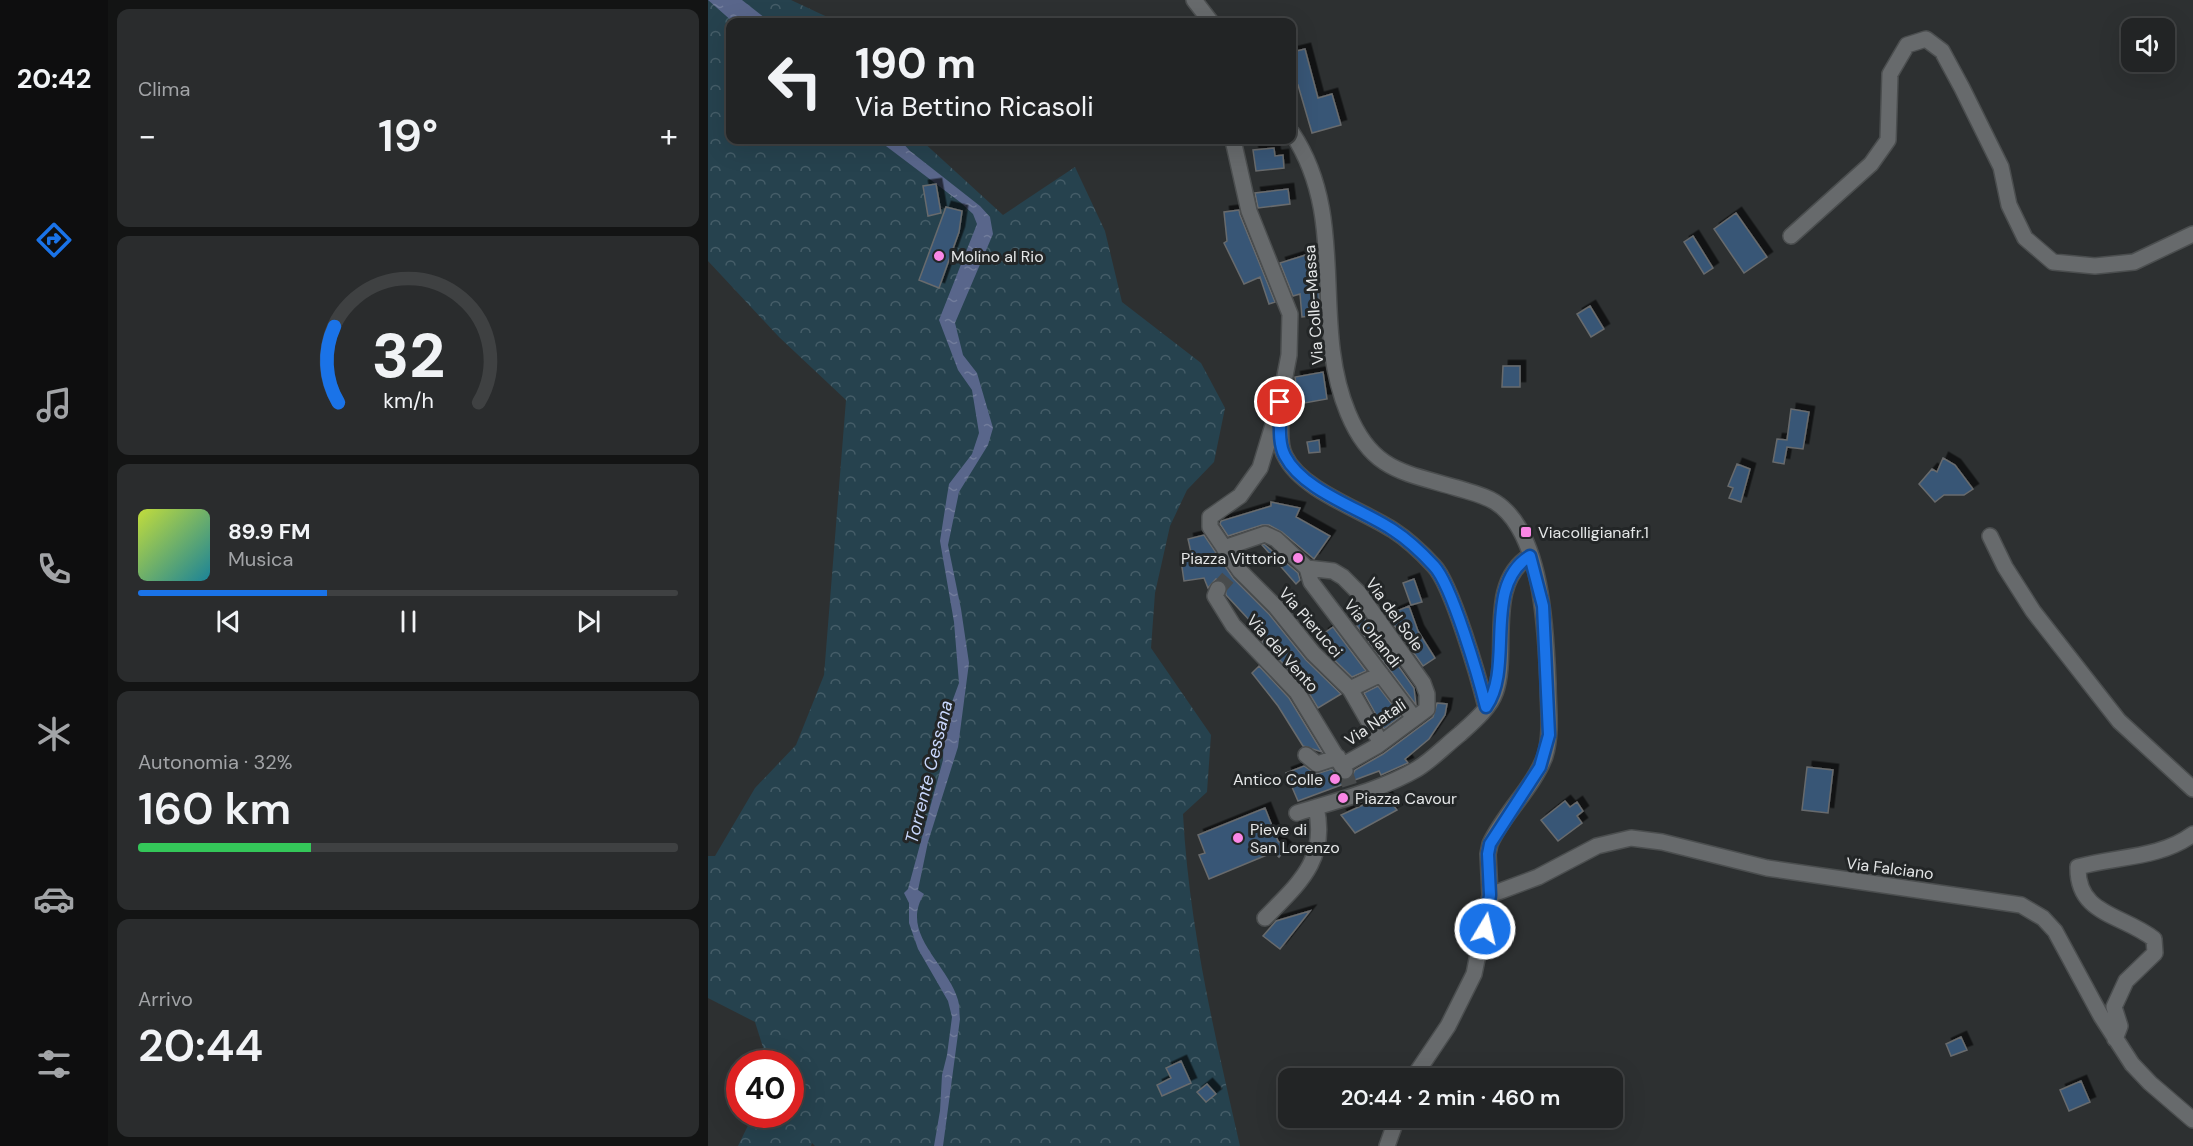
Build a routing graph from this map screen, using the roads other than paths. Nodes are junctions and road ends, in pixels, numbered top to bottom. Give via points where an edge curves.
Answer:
1 (1194, 0) edge
2 (1207, 18) edge
3 (1296, 142) edge
4 (1234, 144) edge
5 (2193, 234) edge
6 (1791, 236) dead end
7 (1280, 402) junction
8 (1989, 536) dead end
9 (1224, 548) junction
10 (1530, 556) junction
11 (1307, 568) junction
12 (1218, 590) dead end
13 (1381, 674) junction
14 (1350, 688) junction
15 (1486, 707) junction
16 (1420, 713) junction
17 (1381, 743) junction
18 (1306, 755) dead end
19 (1342, 764) junction
20 (2193, 789) edge
21 (1316, 807) junction
22 (1297, 813) dead end
23 (2193, 834) edge
24 (1490, 895) junction
25 (1265, 918) dead end
26 (2115, 1039) junction
27 (1419, 1068) edge
28 (2193, 1120) edge
29 (1393, 1128) edge
30 (1387, 1146) edge

1 - 2 street
3 - 10 street, Via Colle-Massa via 1319,192 1327,239 1335,373 1363,443 1390,467 1495,502 1513,520
4 - 7 street via 1249,212 1290,314 1288,367
5 - 6 street via 2134,262 2095,266 2053,262 2025,238 2009,205 2001,167 1962,88 1942,51 1926,39 1907,45 1890,74 1888,140 1871,164
7 - 9 street, Via Pierucci via 1260,468 1240,495 1210,517 1210,527
7 - 15 street via 1281,442 1294,470 1321,490 1395,531 1436,568 1470,652
8 - 20 street via 2033,611 2119,721
9 - 11 street, Via Orlandi via 1265,534 1278,540
9 - 14 street, Via Pierucci via 1235,570 1276,607 1313,653
10 - 15 street via 1521,561 1507,587 1501,615 1496,691
10 - 24 street, Via Colle-Massa via 1543,606 1549,735 1540,767 1490,844
11 - 13 street, Via Orlandi via 1311,582
11 - 16 street, Via del Sole via 1333,571 1359,593 1423,683 1427,694
12 - 19 street, Via del Vento via 1215,596 1233,625 1297,692
13 - 14 street
13 - 16 street, Via Orlandi
14 - 17 street, Via Pierucci
15 - 21 street via 1419,768 1386,784
16 - 17 street, Via Natali
17 - 19 street, Via Natali
18 - 19 street, Via Natali via 1317,764
21 - 22 street
21 - 25 street via 1320,823 1316,854 1305,877
23 - 26 street via 2142,856 2078,867 2078,883 2086,901 2138,926 2154,939 2155,953 2126,981 2114,1007 2120,1026
24 - 26 street, Via Falciano via 1538,877 1597,846 1631,838 1767,868 2014,903 2036,913 2055,931
24 - 27 street, Via Colle-Massa via 1480,952 1465,995
26 - 28 street, Via Falciano via 2150,1083
29 - 30 street

